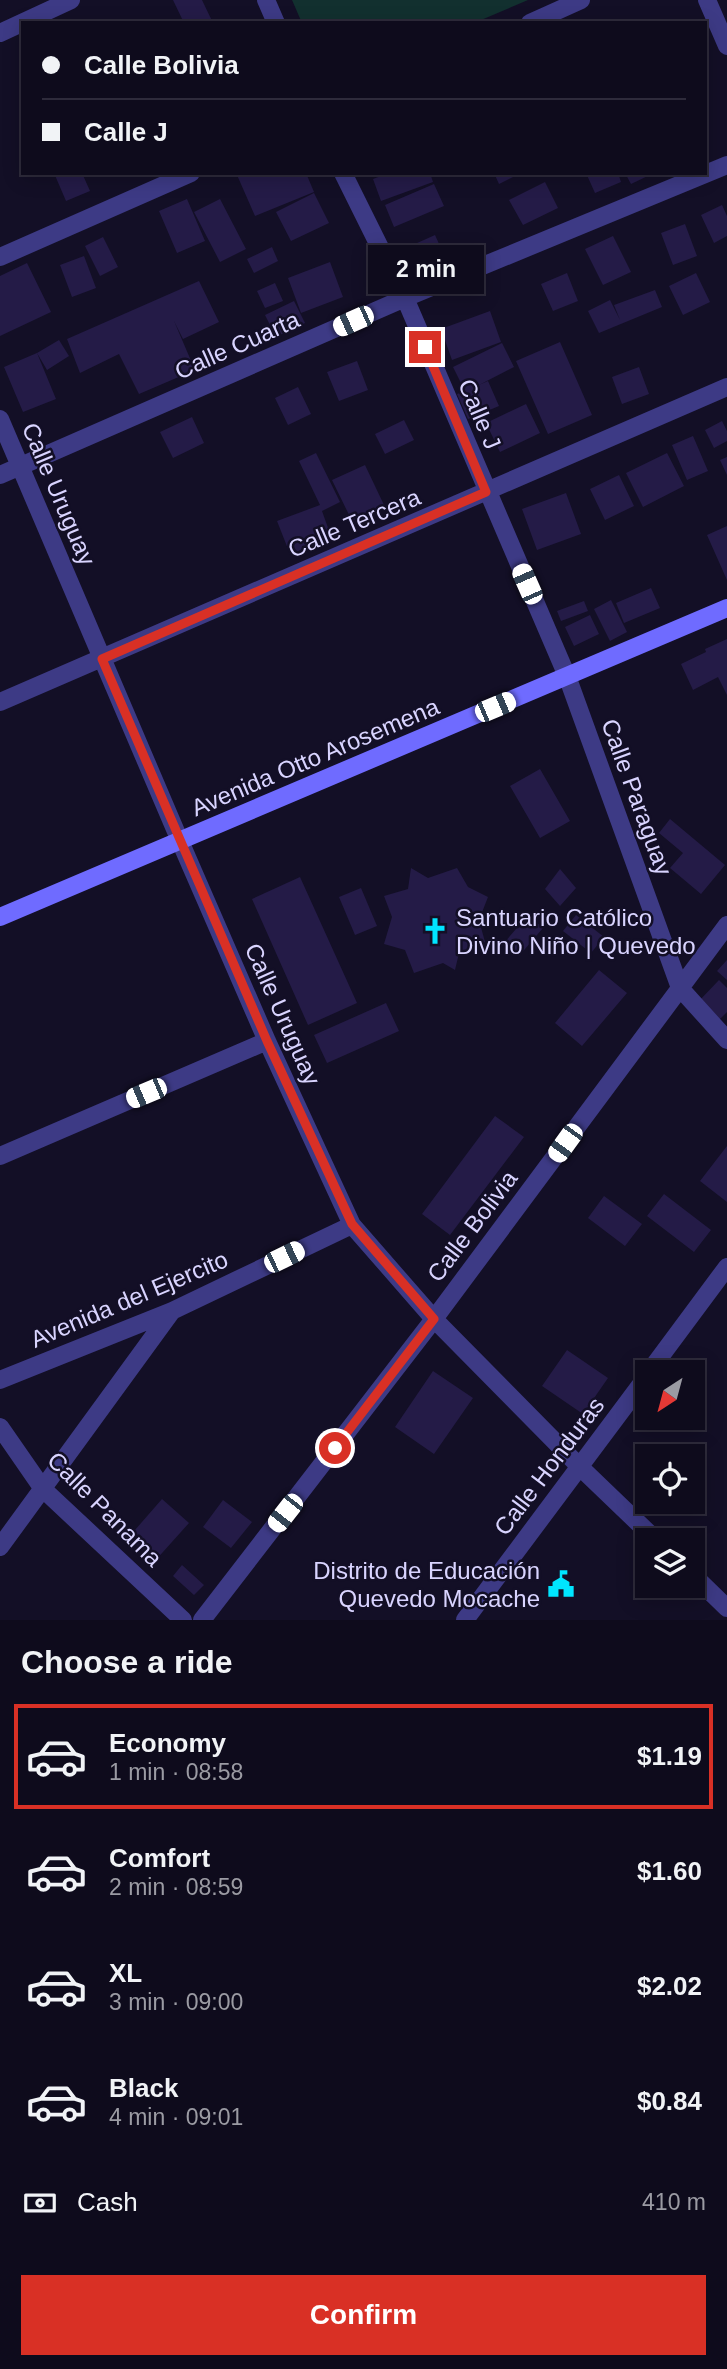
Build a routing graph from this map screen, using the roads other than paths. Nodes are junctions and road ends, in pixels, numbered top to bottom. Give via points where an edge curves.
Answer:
1 (71, 0) edge
2 (266, 0) edge
3 (580, 0) edge
4 (707, 0) edge
5 (26, 21) edge
6 (275, 21) edge
7 (534, 21) edge
8 (21, 23) edge
9 (0, 33) edge
10 (727, 46) edge
11 (727, 165) edge
12 (707, 173) edge
13 (186, 175) edge
14 (344, 175) edge
15 (703, 175) edge
16 (0, 257) edge
17 (404, 299) junction
18 (727, 387) edge
19 (0, 419) edge
20 (20, 467) junction
21 (0, 475) edge
22 (486, 492) junction
23 (727, 608) edge
24 (102, 659) junction
25 (568, 676) junction
26 (0, 702) edge
27 (180, 841) junction
28 (0, 918) edge
29 (727, 925) edge
30 (680, 988) junction
31 (727, 1040) edge
32 (267, 1041) junction
33 (0, 1156) edge
34 (352, 1224) junction
35 (727, 1266) edge
36 (172, 1311) junction
37 (434, 1319) junction
38 (658, 1360) edge
39 (0, 1380) edge
40 (635, 1391) edge
41 (0, 1427) edge
42 (580, 1466) junction
43 (43, 1489) junction
44 (644, 1528) edge
45 (0, 1547) edge
46 (705, 1586) edge
47 (726, 1604) edge
48 (183, 1620) edge
49 (202, 1620) edge
50 (465, 1620) edge

1 - 5 street
2 - 6 street
3 - 7 street
4 - 10 street
8 - 9 street
11 - 12 street, Calle Cuarta
13 - 16 street
14 - 17 street, Calle J
15 - 17 street, Calle Cuarta
17 - 20 street, Calle Cuarta
17 - 22 street, Calle J
18 - 22 street, Calle Tercera
19 - 20 street, Calle Uruguay
20 - 21 street, Calle Cuarta
20 - 24 street, Calle Uruguay
22 - 24 street, Calle Tercera
22 - 25 street, Calle J
23 - 25 main road, Avenida Otto Arosemena
24 - 26 street, Calle Tercera
24 - 27 street, Calle Uruguay
25 - 27 main road, Avenida Otto Arosemena
25 - 30 street, Calle Paraguay
27 - 28 main road, Avenida Otto Arosemena
27 - 32 street, Calle Uruguay
29 - 30 street, Calle Bolivia
30 - 31 street, Calle Paraguay
30 - 37 street, Calle Bolivia
32 - 33 street
32 - 34 street, Calle Uruguay
34 - 36 street, Avenida del Ejercito
34 - 37 street, Calle Uruguay
35 - 38 street, Calle Honduras
36 - 39 street, Avenida del Ejercito
36 - 43 street
37 - 42 street, Calle Uruguay
37 - 49 street, Calle Bolivia
40 - 42 street, Calle Honduras
41 - 43 street, Calle Panama
42 - 44 street, Calle Uruguay
42 - 50 street, Calle Honduras
43 - 45 street
43 - 48 street, Calle Panama
46 - 47 street

